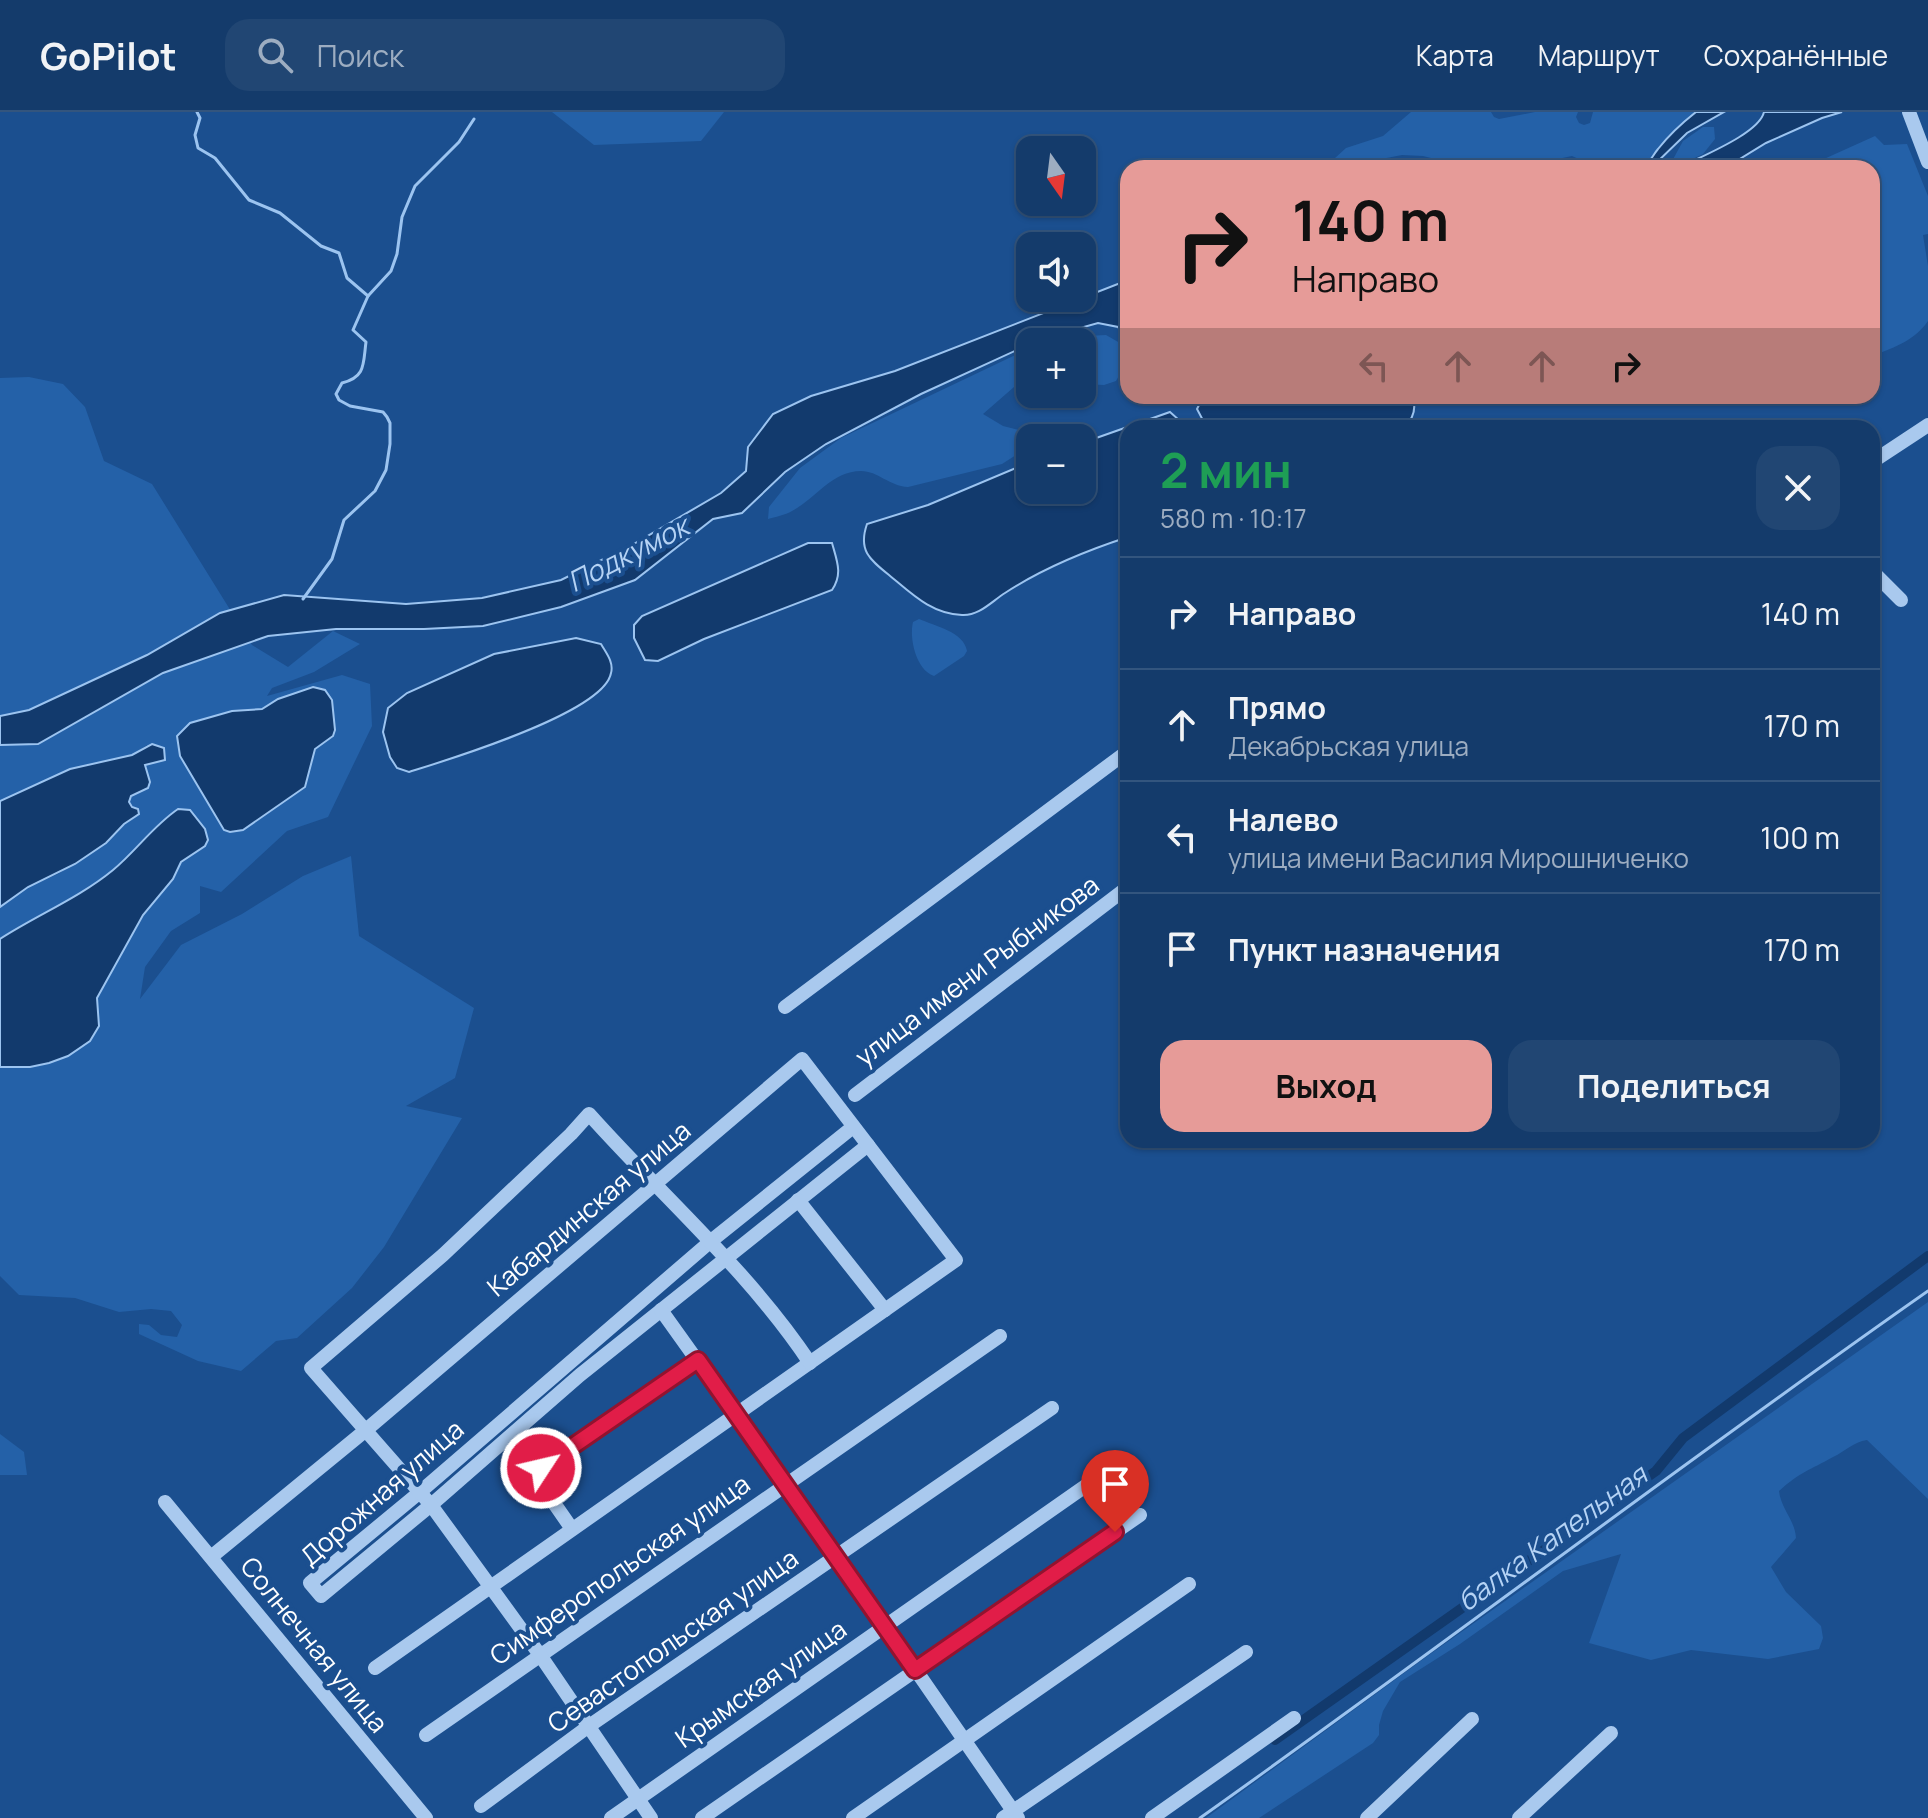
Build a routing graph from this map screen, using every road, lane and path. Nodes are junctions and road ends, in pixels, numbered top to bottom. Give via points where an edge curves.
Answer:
1 (1909, 112) edge
2 (1928, 162) edge
3 (1928, 425) edge
4 (1880, 457) edge
5 (1880, 579) edge
6 (1901, 600) dead end
7 (1120, 756) edge
8 (1120, 893) edge
9 (785, 1007) dead end
10 (855, 1095) dead end
11 (853, 1127) junction
12 (868, 1145) junction
13 (655, 1184) junction
14 (798, 1200) junction
15 (711, 1241) junction
16 (727, 1258) junction
17 (661, 1310) junction
18 (885, 1310) junction
19 (1000, 1336) dead end
20 (698, 1360) junction
21 (810, 1363) junction
22 (1052, 1408) dead end
23 (735, 1415) junction
24 (366, 1430) junction
25 (1107, 1471) dead end
26 (785, 1485) junction
27 (420, 1492) junction
28 (165, 1502) dead end
29 (431, 1505) junction
30 (1140, 1515) dead end
31 (572, 1529) junction
32 (837, 1556) junction
33 (211, 1557) junction
34 (1189, 1584) dead end
35 (491, 1587) junction
36 (885, 1626) junction
37 (1246, 1652) dead end
38 (540, 1655) junction
39 (375, 1668) dead end
40 (915, 1670) junction
41 (1294, 1718) dead end
42 (1472, 1719) dead end
43 (589, 1726) junction
44 (1611, 1733) dead end
45 (426, 1735) dead end
46 (963, 1740) junction
47 (639, 1799) junction
48 (481, 1806) dead end
49 (1011, 1816) edge
50 (1369, 1817) edge
51 (426, 1818) edge
52 (611, 1818) edge
53 (651, 1818) edge
54 (702, 1818) edge
55 (853, 1818) edge
56 (1152, 1818) edge
57 (1519, 1818) edge

1 - 2 street
3 - 4 street
5 - 6 street
7 - 9 street
8 - 10 street, улица имени Рыбникова
11 - 12 street, Кабардинская улица
11 - 13 street, Кабардинская улица via 802,1059
11 - 15 street, Дорожная улица
12 - 14 street, Дорожная улица
12 - 18 street, Кабардинская улица via 956,1260
13 - 15 street
13 - 24 street, Кабардинская улица
13 - 24 street via 589,1114 443,1255 311,1368
14 - 16 street, Дорожная улица
14 - 18 street
15 - 16 street
15 - 27 street, Дорожная улица
16 - 17 street, Дорожная улица
16 - 21 street
17 - 20 street
17 - 29 street, Дорожная улица
18 - 21 street
19 - 26 street, Симферопольская улица
20 - 23 street
20 - 31 street via 537,1474
21 - 23 street
22 - 32 street, Севастопольская улица
23 - 26 street
23 - 31 street
24 - 27 street
24 - 33 street, Кабардинская улица
25 - 36 street, Крымская улица
26 - 32 street
26 - 38 street, Симферопольская улица
27 - 29 street
27 - 29 street, Дорожная улица via 310,1583 321,1596
28 - 33 street, Солнечная улица
29 - 35 street
30 - 40 street
31 - 35 street
32 - 36 street
32 - 43 street, Севастопольская улица
33 - 51 street, Солнечная улица
34 - 46 street
35 - 38 street
35 - 39 street
36 - 40 street
36 - 47 street, Крымская улица
37 - 49 street
38 - 43 street
38 - 45 street, Симферопольская улица
40 - 46 street
40 - 54 street
41 - 56 street
42 - 50 street
43 - 47 street
43 - 48 street, Севастопольская улица
44 - 57 street
46 - 49 street
46 - 55 street
47 - 52 street, Крымская улица
47 - 53 street

